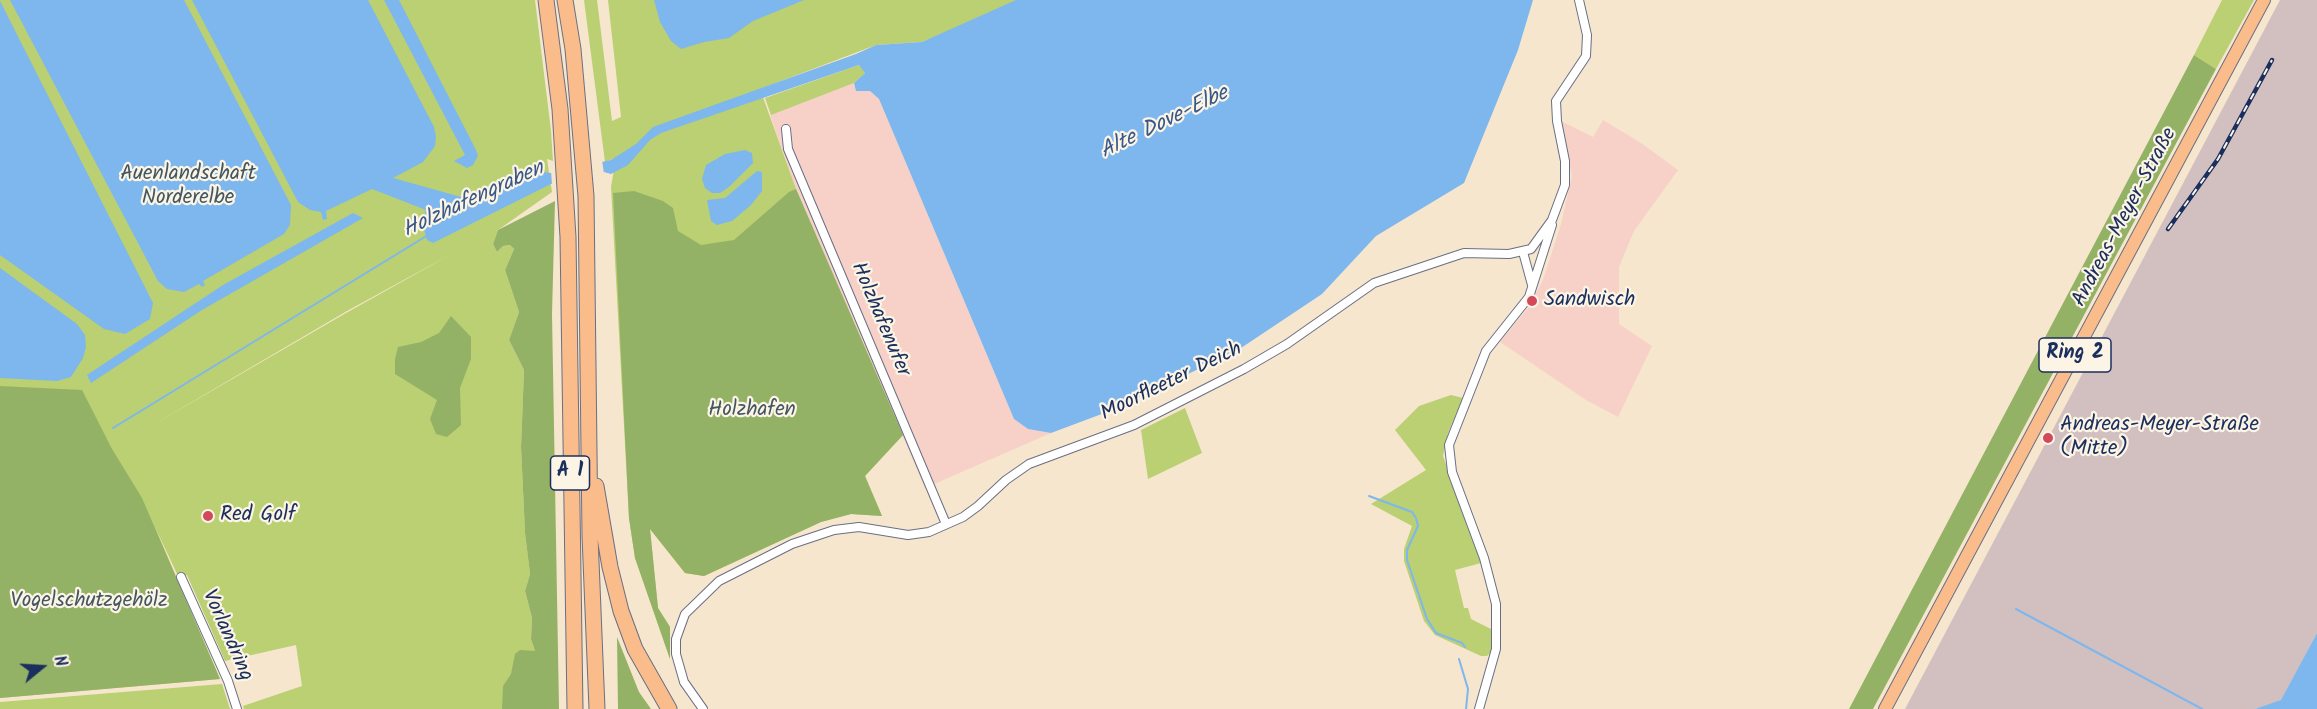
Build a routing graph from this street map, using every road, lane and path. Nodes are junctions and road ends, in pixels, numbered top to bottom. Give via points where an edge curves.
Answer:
1 (546, 0) edge
2 (565, 0) edge
3 (1579, 0) edge
4 (2264, 0) edge
5 (786, 129) dead end
6 (1552, 220) junction
7 (1523, 252) junction
8 (1532, 286) junction
9 (590, 460) junction
10 (946, 524) junction
11 (181, 577) dead end
12 (237, 709) edge
13 (575, 709) edge
14 (597, 709) edge
15 (669, 709) edge
16 (703, 709) edge
17 (1479, 709) edge
18 (1885, 709) edge

1 - 13 highway, A 1 via 565,183
2 - 9 highway, A 1 via 584,158
3 - 6 street via 1587,48 1581,65 1556,100 1566,176
4 - 18 main road, Andreas-Meyer-Straße / Ring 2
5 - 10 street, Holzhafenufer via 788,149
6 - 7 street via 1538,243
6 - 8 street via 1551,234
7 - 8 street
7 - 10 street, Moorfleeter Deich via 1464,253 1374,283 1245,369 1134,425 1029,464 978,506
8 - 17 street via 1519,312 1486,351 1449,445 1452,472 1484,558 1496,612 1494,656
9 - 14 highway, A 1
9 - 15 highway via 621,610 635,649
10 - 16 street, Moorfleeter Deich via 918,535 859,527 834,530 792,544 719,581 685,614 676,639 684,682
11 - 12 street, Vorlandring

